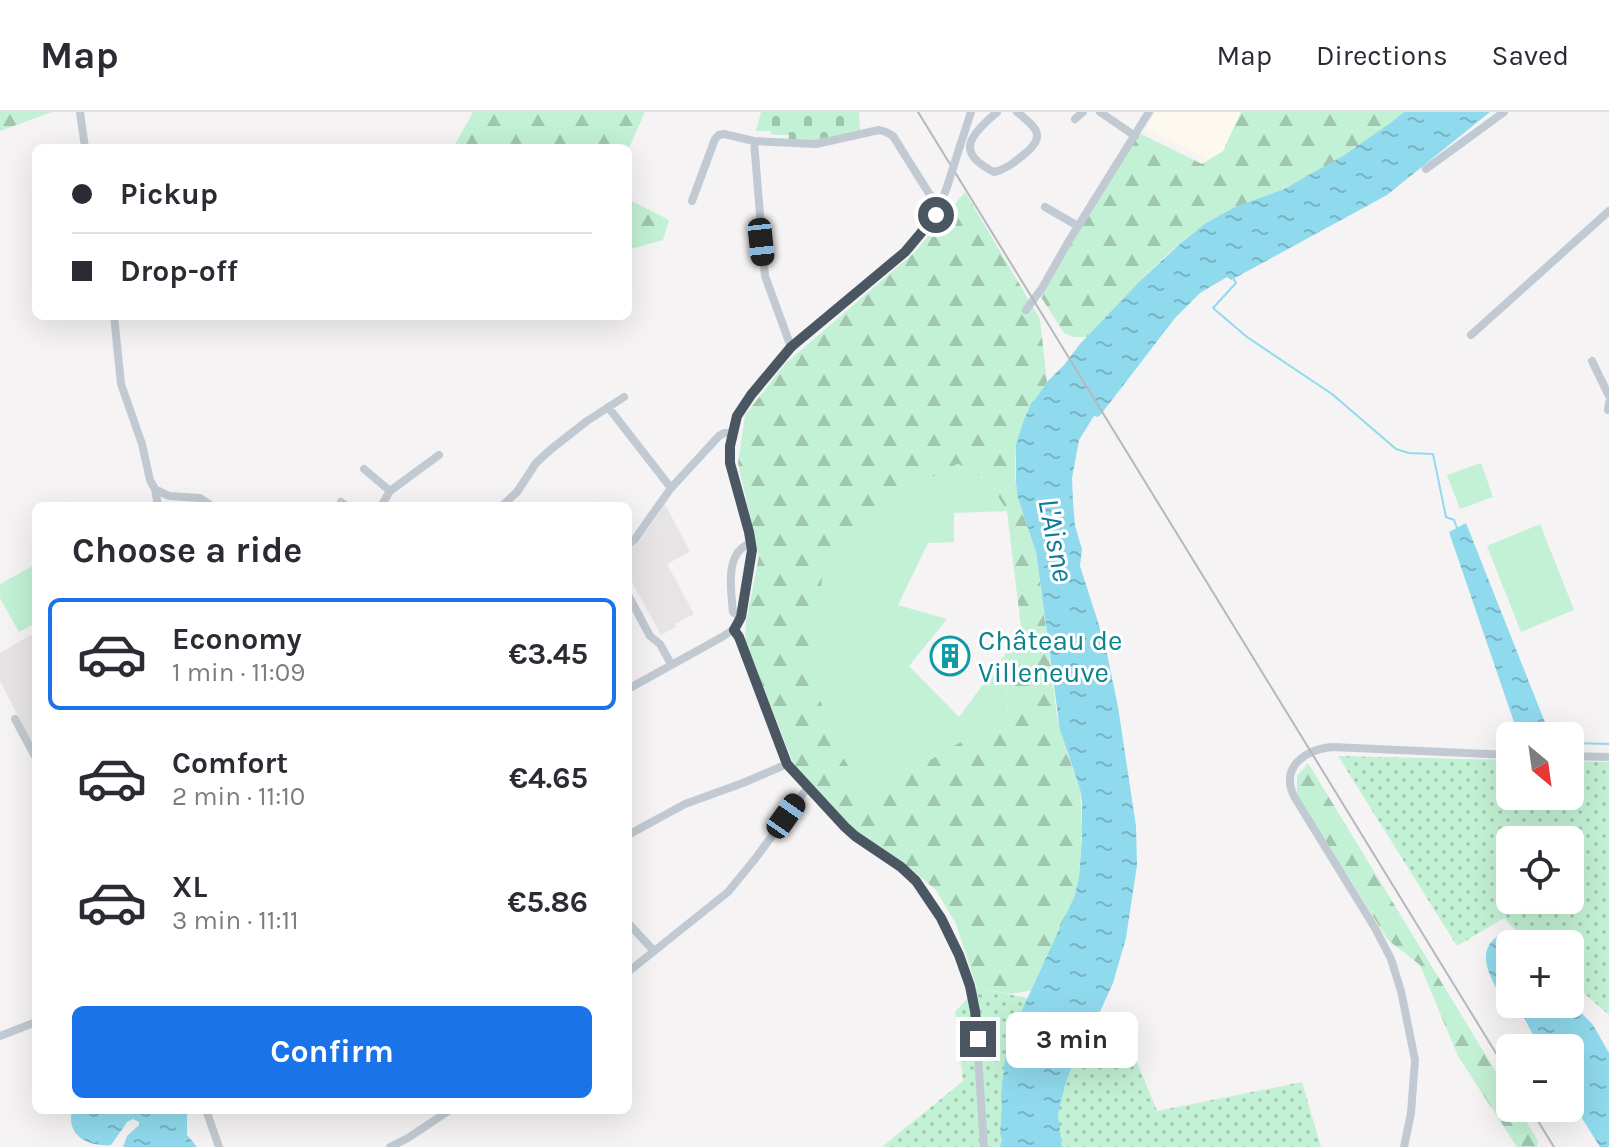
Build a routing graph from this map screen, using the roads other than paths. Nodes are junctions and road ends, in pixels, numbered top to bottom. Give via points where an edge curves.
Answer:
1 (80, 112) edge
2 (997, 112) edge
3 (1017, 112) edge
4 (1083, 112) edge
5 (1100, 112) edge
6 (1149, 112) edge
7 (1504, 112) edge
8 (970, 116) edge
9 (1075, 119) dead end
10 (980, 128) junction
11 (1135, 136) junction
12 (754, 141) junction
13 (84, 144) edge
14 (1426, 169) dead end
15 (944, 194) junction
16 (692, 201) dead end
17 (1045, 207) dead end
18 (1609, 211) edge
19 (1078, 226) junction
20 (1026, 310) dead end
21 (114, 320) edge
22 (1471, 335) dead end
23 (791, 347) junction
24 (1592, 361) dead end
25 (624, 397) dead end
26 (1609, 400) edge
27 (608, 407) junction
28 (1608, 410) edge
29 (733, 433) junction
30 (439, 455) dead end
31 (364, 469) dead end
32 (671, 488) junction
33 (155, 489) junction
34 (390, 491) junction
35 (169, 496) junction
36 (158, 502) edge
37 (163, 502) edge
38 (206, 502) edge
39 (383, 502) edge
40 (506, 502) edge
41 (632, 542) edge
42 (751, 543) junction
43 (632, 602) edge
44 (738, 616) junction
45 (734, 630) junction
46 (671, 664) junction
47 (632, 687) edge
48 (15, 719) dead end
49 (32, 751) edge
50 (1496, 754) edge
51 (1584, 756) edge
52 (1609, 757) edge
53 (787, 764) junction
54 (808, 787) junction
55 (632, 833) edge
56 (632, 927) edge
57 (654, 951) junction
58 (632, 969) edge
59 (32, 1024) edge
60 (0, 1036) edge
61 (207, 1114) edge
62 (444, 1114) edge
63 (219, 1147) edge
64 (390, 1147) edge
65 (984, 1147) edge
66 (1404, 1147) edge

1 - 13 street
2 - 10 street
3 - 10 street via 1034,128 1038,141 999,171 988,170 971,153 969,143
4 - 9 street
5 - 11 street
6 - 11 street
7 - 14 street
8 - 10 street
8 - 15 street, bridge
11 - 19 street
12 - 15 street via 816,144 886,132 930,195
12 - 16 street via 716,137
12 - 23 street via 765,276
15 - 23 street via 936,215 905,252
17 - 19 street
18 - 22 street
19 - 20 street
21 - 33 street via 121,384
23 - 29 street via 751,395
24 - 26 street
25 - 27 street
26 - 28 street
27 - 32 street
27 - 40 street via 536,463
29 - 32 street via 719,436
29 - 42 street via 730,463
30 - 34 street
31 - 34 street
32 - 41 street
33 - 35 street
33 - 36 street
34 - 39 street
35 - 37 street
35 - 38 street
42 - 44 street
42 - 44 street via 733,563 730,579 733,612
43 - 46 street
44 - 45 street
45 - 46 street
45 - 53 street
46 - 47 street
48 - 49 street
50 - 66 street via 1332,747 1307,755 1289,777 1295,798 1391,959 1415,1060
51 - 52 street
53 - 54 street
53 - 55 street via 685,804
54 - 57 street via 728,892
54 - 65 street via 855,836 916,881 947,930 975,1011
56 - 57 street
57 - 58 street
59 - 60 street
61 - 63 street
62 - 64 street

